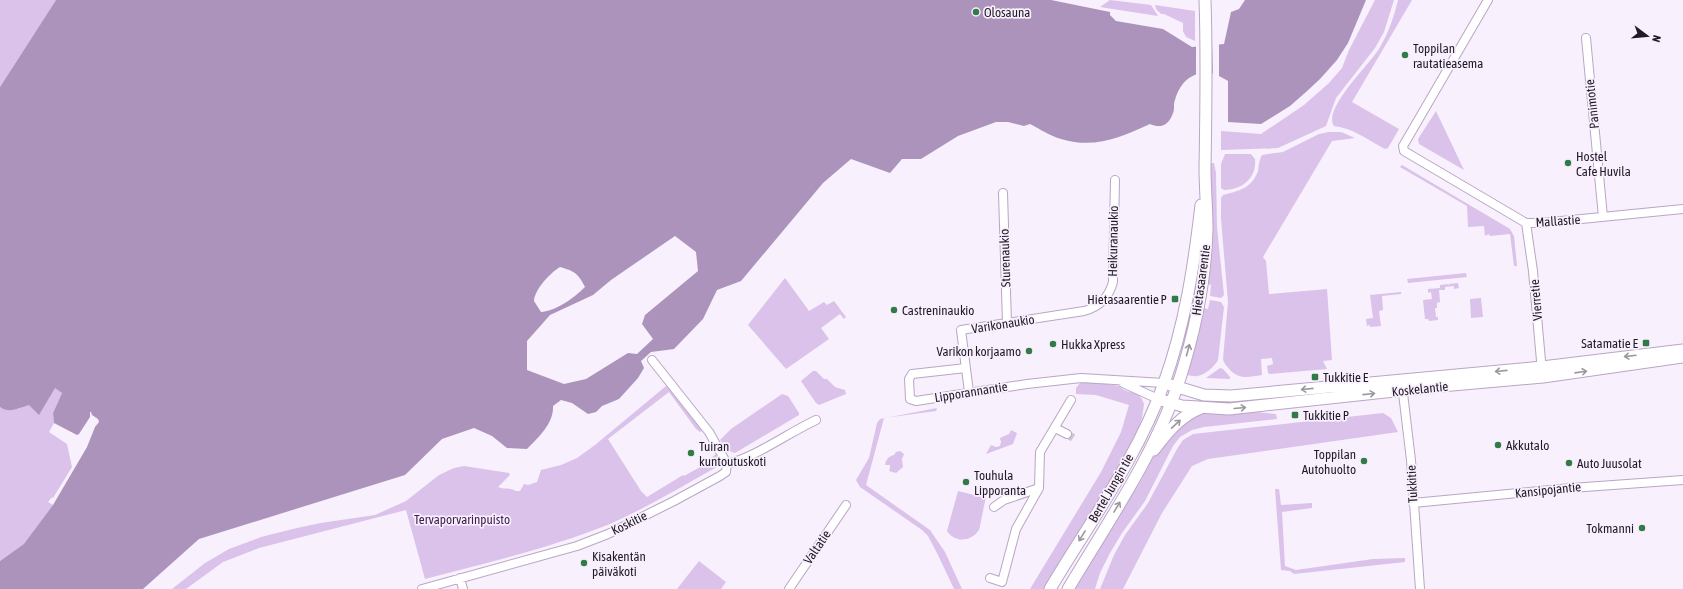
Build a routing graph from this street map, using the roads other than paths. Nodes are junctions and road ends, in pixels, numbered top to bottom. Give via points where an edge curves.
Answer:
1 (1205, 0) edge
2 (1488, 0) edge
3 (1586, 38) dead end
4 (1205, 171) junction
5 (1115, 180) dead end
6 (1003, 193) dead end
7 (1683, 210) edge
8 (1603, 217) junction
9 (1526, 223) junction
10 (1103, 301) joint
11 (1007, 323) junction
12 (1683, 350) edge
13 (1683, 357) edge
14 (652, 360) dead end
15 (966, 368) junction
16 (1542, 372) junction
17 (1112, 380) junction
18 (1164, 384) junction
19 (1402, 386) junction
20 (1177, 387) junction
21 (969, 392) junction
22 (1158, 399) junction
23 (1071, 400) dead end
24 (1171, 403) junction
25 (1201, 408) junction
26 (816, 420) dead end
27 (1055, 428) junction
28 (1067, 434) tunnel mouth
29 (727, 464) junction
30 (1135, 477) junction
31 (1683, 480) edge
32 (1039, 488) junction
33 (1413, 503) junction
34 (846, 505) dead end
35 (994, 507) dead end
36 (460, 578) junction
37 (990, 578) dead end
38 (422, 589) edge
39 (463, 589) edge
40 (789, 589) edge
41 (1050, 589) edge
42 (1068, 589) edge
43 (1420, 589) edge

1 - 4 main road, Hietasaarentie
2 - 9 street, Mallastie via 1403,146 1404,151
3 - 8 street, Panimotie
4 - 18 main road, Hietasaarentie via 1190,287
20 -> 4 main road, Hietasaarentie via 1202,291 1207,226
5 - 10 street, Heikuranaukio via 1113,282
6 - 11 street, Sturenaukio
7 - 8 street, Mallastie
8 - 9 street, Mallastie
9 - 16 street, Vierretie
10 - 11 street, Varikonaukio via 1095,308 1084,311
11 - 15 street, Varikonaukio via 961,330
12 -> 16 main road, Koskelantie
16 -> 13 main road, Koskelantie
14 - 29 street via 709,432
15 - 21 street, Varikonaukio
15 - 21 street, Lipporannantie via 912,374 908,390 910,399 916,401
16 - 19 main road, Koskelantie
17 - 18 street, Lipporannantie
17 - 21 street, Lipporannantie via 1081,378
17 - 22 street, Lipporannantie via 1132,386
18 - 20 main road, Koskelantie
18 - 22 main road, Bertel Jungin tie
19 -> 20 main road, Koskelantie via 1232,396 1204,395
25 -> 19 main road, Koskelantie via 1229,409
19 - 33 street, Tukkitie via 1411,460
20 - 24 main road, Bertel Jungin tie
22 - 24 main road, Koskelantie
22 -> 41 main road, Bertel Jungin tie via 1117,479
23 - 27 street
24 - 25 main road, Koskelantie
24 - 30 main road, Bertel Jungin tie
30 -> 25 main road via 1171,429 1186,415
26 - 29 street via 741,461
27 - 28 street
27 - 32 street via 1040,452
29 - 36 street, Koskitie via 726,472 720,476 608,534 577,546
42 -> 30 main road, Bertel Jungin tie
31 - 33 street, Kansipojantie
32 - 35 street via 1004,500
32 - 37 street via 1016,529 1002,582
33 - 43 street, Tukkitie
34 - 40 street, Valtatie
36 - 38 street, Koskitie
36 - 39 street

